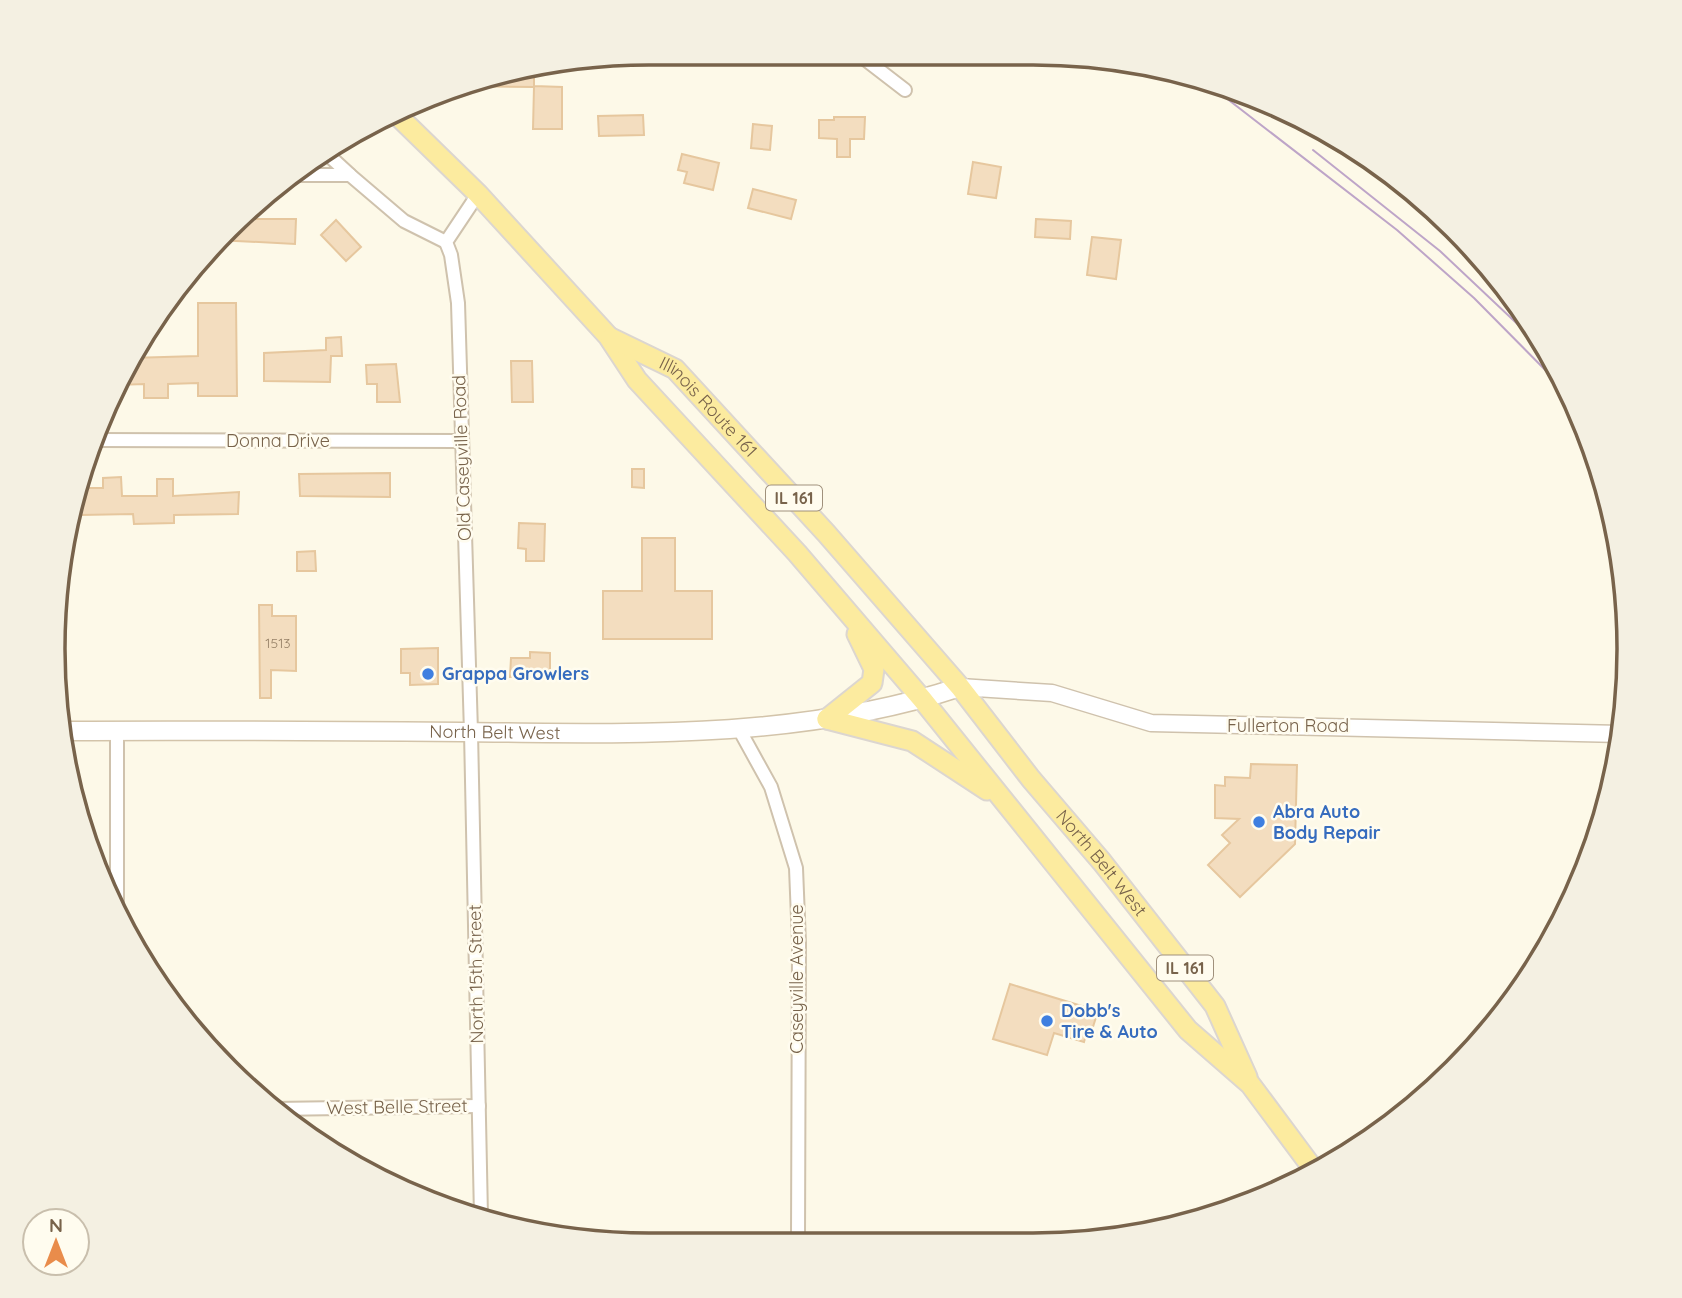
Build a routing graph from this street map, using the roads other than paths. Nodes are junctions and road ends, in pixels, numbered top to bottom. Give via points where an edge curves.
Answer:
1 (873, 65) edge
2 (905, 90) dead end
3 (402, 120) edge
4 (332, 158) edge
5 (307, 175) edge
6 (350, 176) junction
7 (478, 194) junction
8 (446, 242) junction
9 (608, 336) junction
10 (104, 440) edge
11 (461, 441) junction
12 (844, 608) junction
13 (960, 687) junction
14 (922, 699) junction
15 (827, 719) junction
16 (739, 729) junction
17 (71, 731) edge
18 (117, 731) junction
19 (471, 732) junction
20 (1611, 734) edge
21 (1006, 803) junction
22 (117, 890) edge
23 (1250, 1084) junction
24 (479, 1106) junction
25 (288, 1109) edge
26 (1309, 1163) edge
27 (481, 1208) edge
28 (798, 1233) edge

1 - 2 street
3 - 7 main road, Illinois Route 161 / IL 161
4 - 6 street
5 - 6 street
6 - 8 street via 404,221
7 - 8 street
7 - 9 main road, Illinois Route 161 / IL 161
8 - 11 street, Old Caseyville Road via 458,303
9 - 12 main road, Illinois Route 161 / IL 161 via 637,380
9 - 13 main road, Illinois Route 161 / IL 161 via 675,369
10 - 11 street, Donna Drive
11 - 19 street, Old Caseyville Road
12 - 14 main road, Illinois Route 161 / IL 161
12 - 15 main road via 874,669 872,683
13 - 14 main road, North Belt West
13 - 20 street, Fullerton Road via 1052,693 1151,723
13 - 23 main road, North Belt West / IL 161 via 1215,1006
14 - 15 main road, North Belt West
14 - 21 main road, North Belt West / IL 161
15 - 16 main road, North Belt West
15 - 21 main road via 912,741
16 - 19 main road, North Belt West
16 - 28 street, Caseyville Avenue via 771,787 796,868
17 - 18 main road, North Belt West
18 - 19 main road, North Belt West
18 - 22 street
19 - 24 street, North 15th Street
21 - 23 main road, North Belt West / IL 161 via 1188,1030
23 - 26 main road, North Belt West / IL 161
24 - 25 street, West Belle Street
24 - 27 street, North 15th Street

